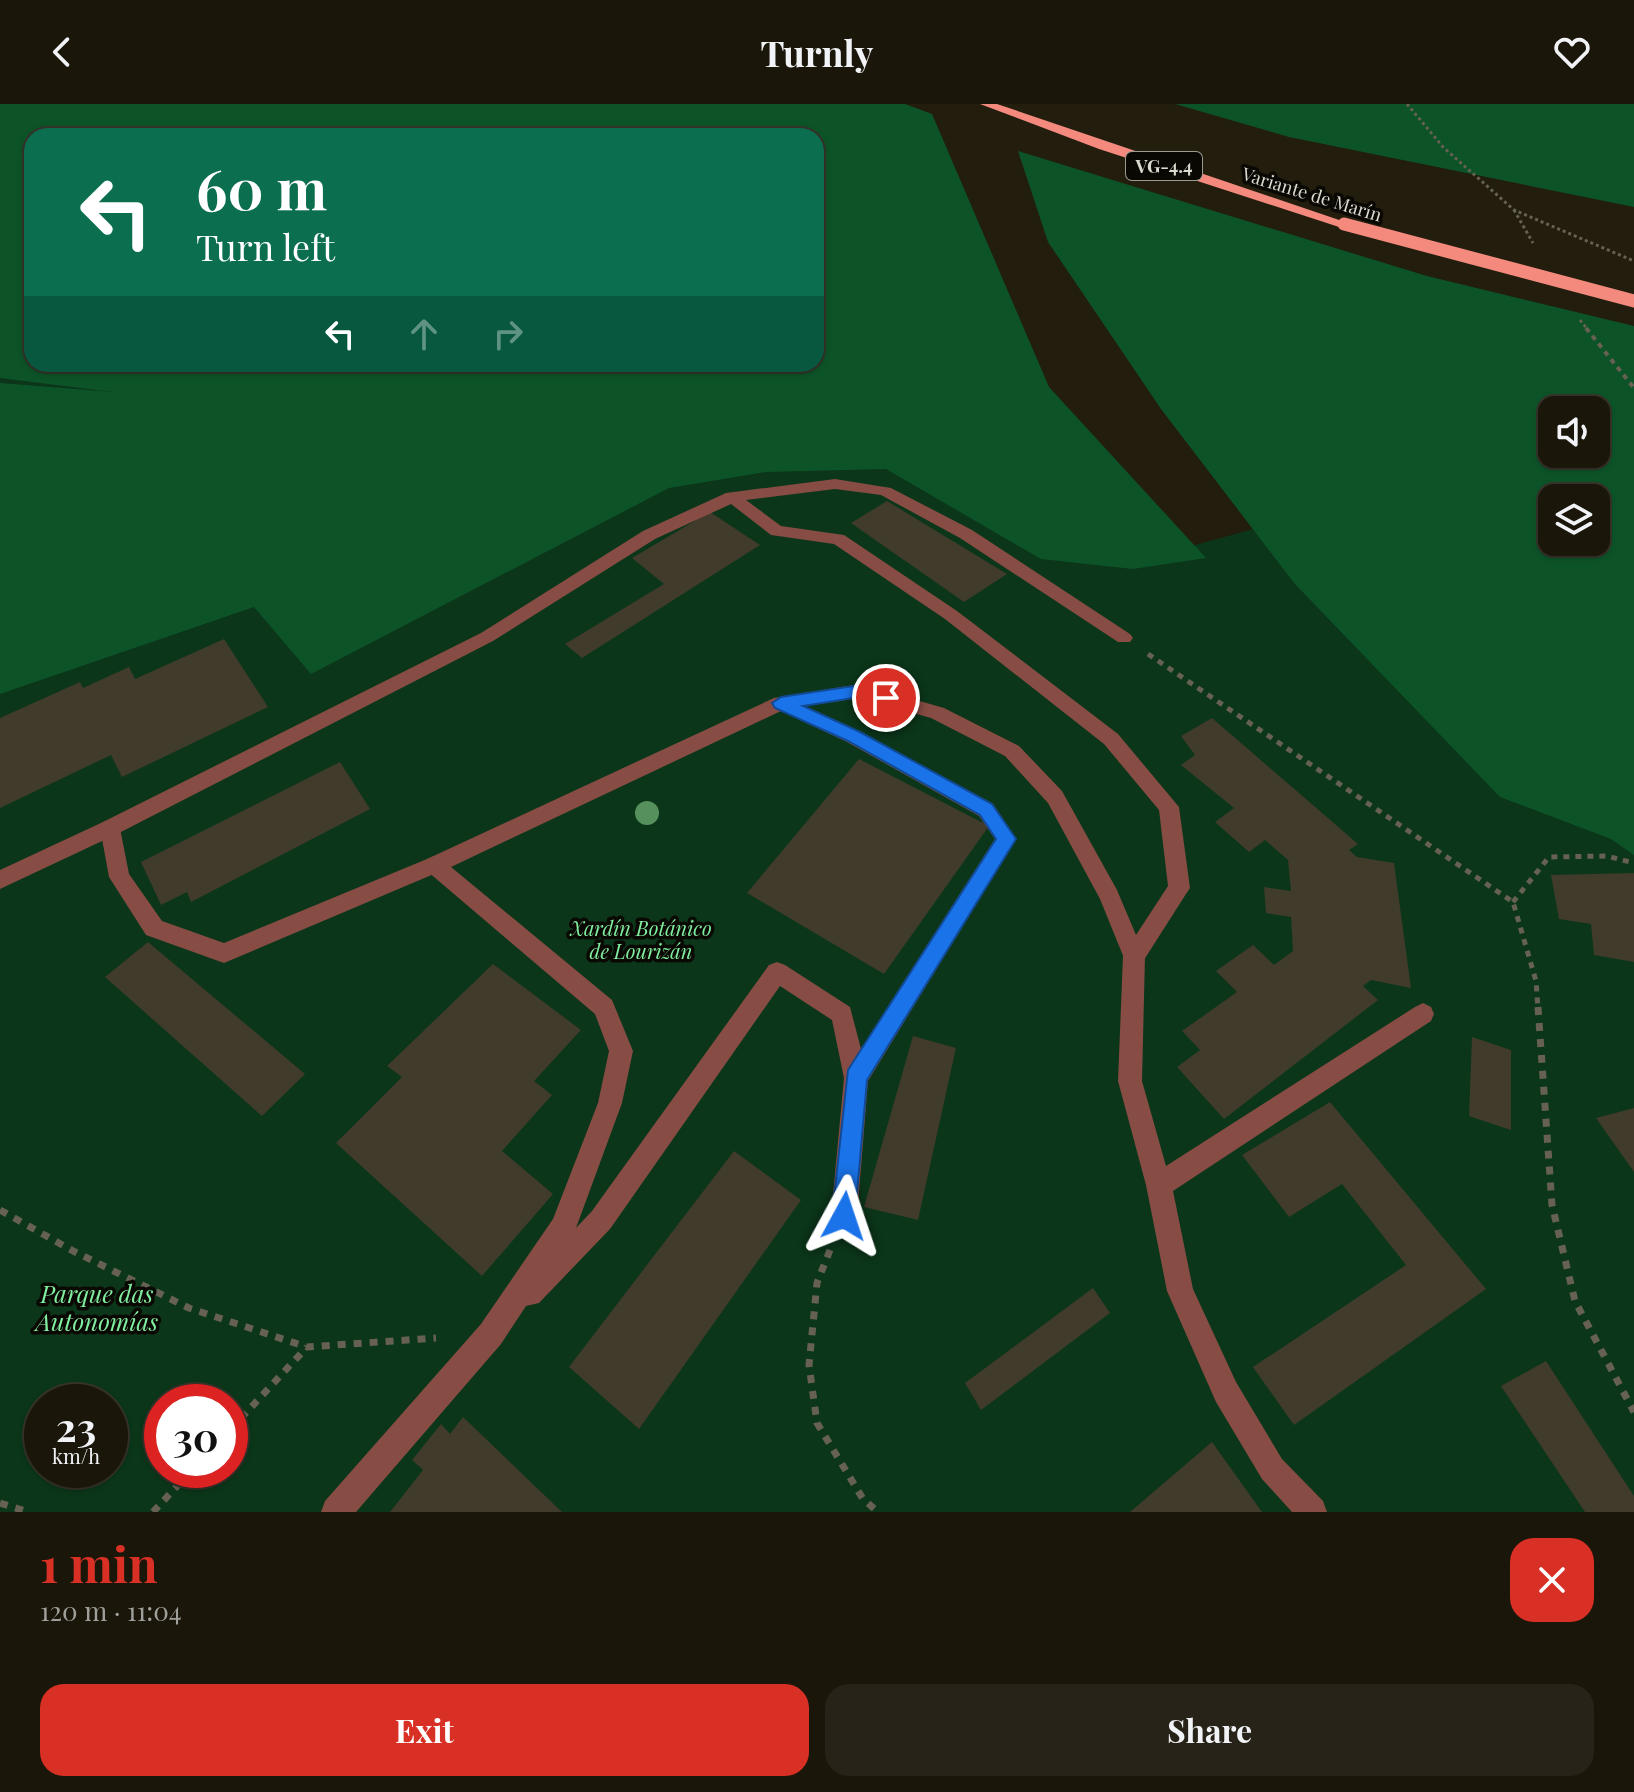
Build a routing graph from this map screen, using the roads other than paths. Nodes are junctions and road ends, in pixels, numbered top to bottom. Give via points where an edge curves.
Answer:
1 (986, 104) edge
2 (1634, 301) edge
3 (732, 497) junction
4 (1124, 638) road end
5 (781, 703) junction
6 (110, 828) junction
7 (434, 865) junction
8 (0, 880) edge
9 (1134, 956) junction
10 (1423, 1014) dead end
11 (856, 1078) junction
12 (1159, 1185) junction
13 (844, 1216) road end
14 (491, 1334) junction
15 (336, 1512) edge
16 (1312, 1512) edge

1 - 2 highway, Variante de Marín / VG-4.4, bridge via 1344,224
3 - 4 street via 835,484 885,491 966,534
3 - 6 street via 649,535 487,637
3 - 9 street via 777,531 838,539 951,615 1111,739 1169,807 1179,888
5 - 7 street
5 - 9 street via 860,691 937,713 1012,751 1055,797 1109,896
5 - 11 street via 986,810 1006,839
6 - 7 street via 119,877 154,928 224,953
6 - 8 street
7 - 14 street via 604,1007 621,1051 610,1103 563,1227
9 - 12 street via 1130,1081
10 - 12 street
11 - 13 street
11 - 14 street via 842,1014 777,972 601,1220
12 - 16 street via 1180,1291 1226,1392 1272,1469
14 - 15 street

